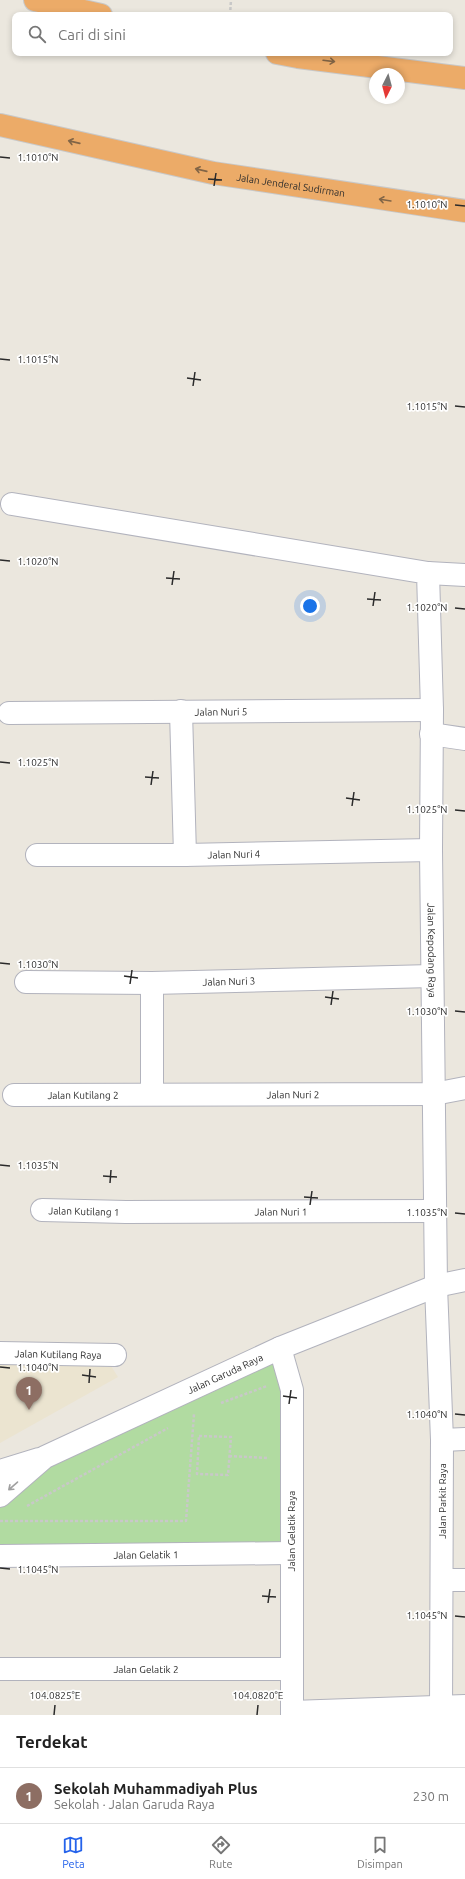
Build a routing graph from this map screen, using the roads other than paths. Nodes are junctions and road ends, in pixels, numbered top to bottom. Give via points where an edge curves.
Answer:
1 (35, 0) edge
2 (88, 12) edge
3 (293, 56) edge
4 (465, 78) edge
5 (0, 125) edge
6 (465, 211) edge
7 (12, 504) dead end
8 (428, 573) junction
9 (465, 575) edge
10 (432, 710) junction
11 (182, 711) junction
12 (9, 713) dead end
13 (432, 734) junction
14 (465, 739) edge
15 (431, 850) junction
16 (37, 855) dead end
17 (185, 855) junction
18 (432, 976) junction
19 (26, 982) dead end
20 (152, 983) junction
21 (465, 1088) edge
22 (152, 1094) junction
23 (434, 1094) junction
24 (14, 1095) dead end
25 (42, 1210) dead end
26 (435, 1211) junction
27 (126, 1212) joint
28 (465, 1280) edge
29 (436, 1286) junction
30 (280, 1348) junction
31 (0, 1353) edge
32 (115, 1355) dead end
33 (465, 1439) edge
34 (442, 1440) junction
35 (46, 1457) junction
36 (0, 1471) edge
37 (0, 1496) edge
38 (292, 1553) junction
39 (0, 1556) edge
40 (442, 1580) junction
41 (465, 1580) edge
42 (0, 1669) edge
43 (291, 1669) junction
44 (465, 1706) edge
45 (440, 1711) edge
46 (292, 1714) edge

1 - 2 highway
3 -> 4 highway
6 -> 5 highway, Jalan Jenderal Sudirman via 213,173
7 - 8 street
8 - 9 street
8 - 10 street, Jalan Kepodang Raya
10 - 11 street, Jalan Nuri 5
10 - 13 street, Jalan Kepodang Raya
11 - 12 street, Jalan Nuri 5
11 - 17 street
13 - 14 street
13 - 15 street, Jalan Kepodang Raya
15 - 17 street, Jalan Nuri 4
15 - 18 street, Jalan Kepodang Raya
16 - 17 street, Jalan Nuri 4
18 - 20 street, Jalan Nuri 3
18 - 23 street, Jalan Kepodang Raya
19 - 20 street, Jalan Nuri 3
20 - 22 street
21 - 23 street, Jalan Nuri 2
22 - 23 street, Jalan Nuri 2
22 - 24 street, Jalan Kutilang 2
23 - 26 street, Jalan Kepodang Raya
25 - 27 street, Jalan Kutilang 1
26 - 27 street, Jalan Nuri 1
26 - 29 street, Jalan Kepodang Raya
28 - 29 street, Jalan Garuda Raya
29 - 30 street, Jalan Garuda Raya
29 - 34 street, Jalan Parkit Raya
30 - 35 street, Jalan Garuda Raya
30 - 38 street, Jalan Gelatik Raya via 292,1390
31 - 32 street, Jalan Kutilang Raya
33 - 34 street
34 - 40 street, Jalan Parkit Raya
35 - 36 street
35 -> 37 street, Jalan Garuda Raya
38 - 39 street, Jalan Gelatik 1
38 - 43 street, Jalan Gelatik Raya
40 - 41 street
40 - 45 street, Jalan Parkit Raya
42 - 43 street, Jalan Gelatik 2
43 - 46 street, Jalan Gelatik Raya
44 - 45 street
45 - 46 street

